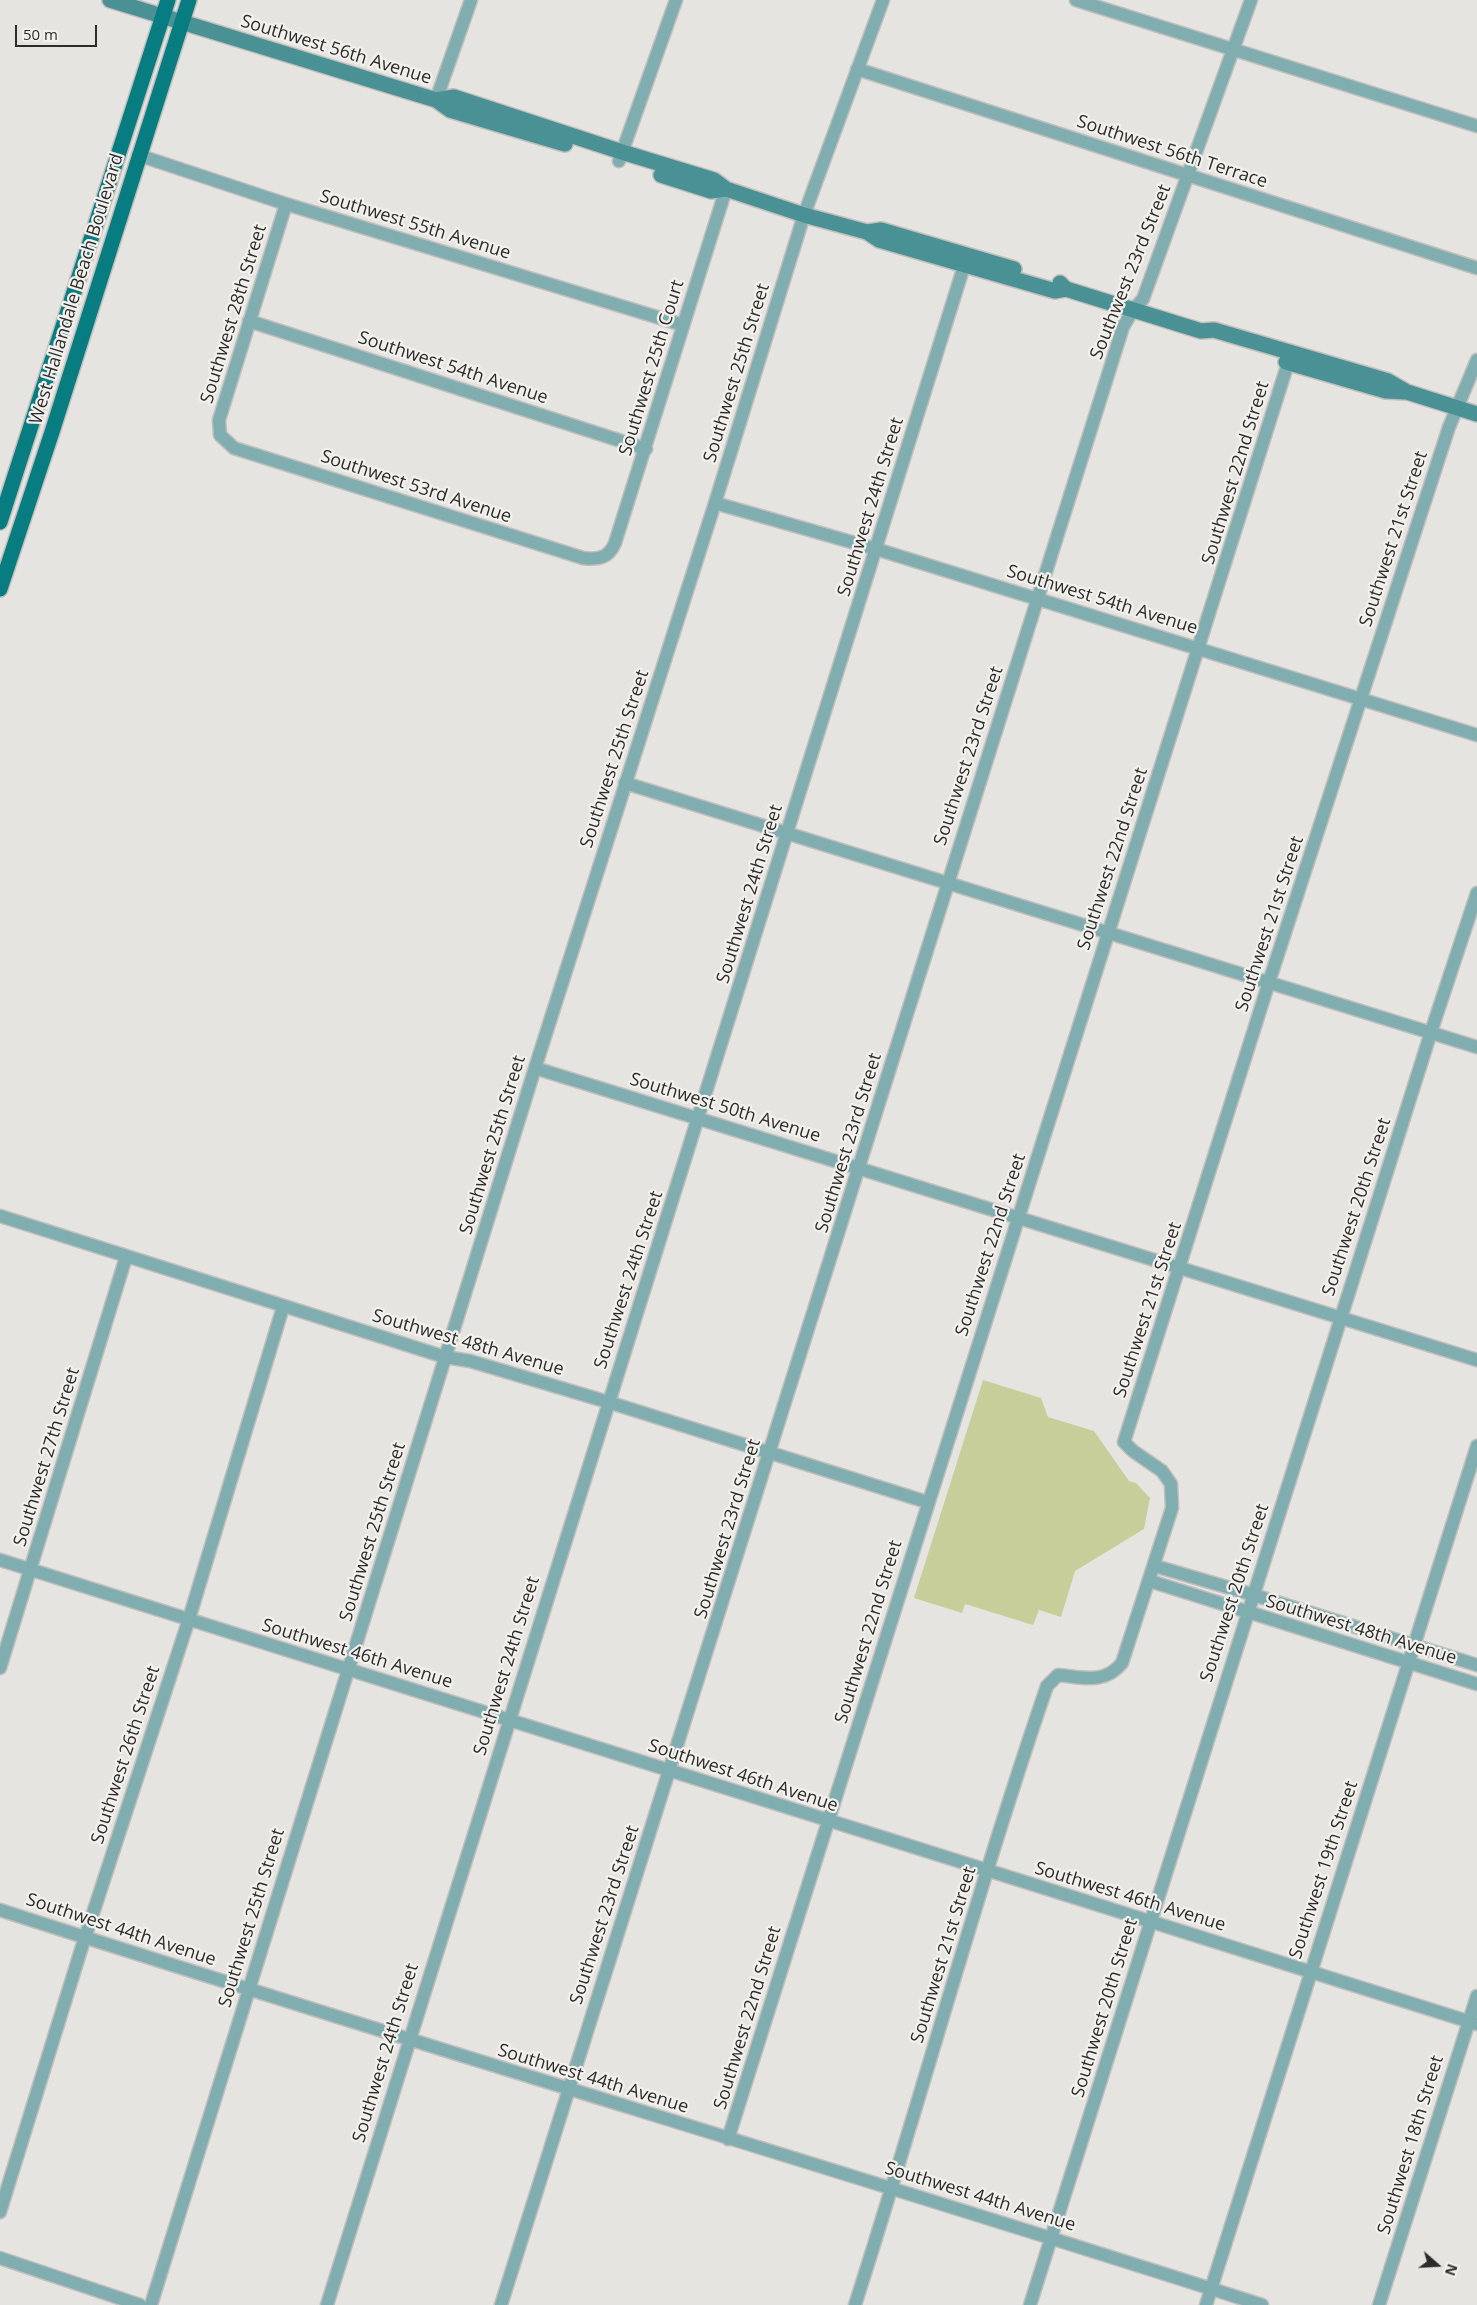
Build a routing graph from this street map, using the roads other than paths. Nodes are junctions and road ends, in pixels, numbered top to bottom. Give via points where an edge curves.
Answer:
1 (110, 0) edge
2 (168, 0) edge
3 (189, 0) edge
4 (471, 0) edge
5 (676, 0) edge
6 (883, 0) edge
7 (1076, 0) edge
8 (1252, 0) edge
9 (162, 16) junction
10 (182, 22) junction
11 (1234, 50) junction
12 (857, 69) junction
13 (436, 100) junction
14 (1477, 126) edge
15 (138, 156) junction
16 (620, 157) junction
17 (1188, 176) junction
18 (726, 189) junction
19 (286, 204) junction
20 (804, 215) junction
21 (866, 232) junction
22 (964, 266) junction
23 (1477, 268) edge
24 (1066, 289) junction
25 (1133, 310) junction
26 (249, 321) junction
27 (683, 325) junction
28 (1200, 331) junction
29 (1477, 360) edge
30 (1288, 363) junction
31 (1407, 392) junction
32 (1457, 407) junction
33 (1477, 414) edge
34 (220, 435) joint
35 (646, 448) junction
36 (715, 503) junction
37 (0, 522) edge
38 (876, 548) junction
39 (607, 555) joint
40 (0, 589) edge
41 (1038, 598) junction
42 (1199, 648) junction
43 (1361, 698) junction
44 (1477, 735) edge
45 (625, 783) junction
46 (787, 834) junction
47 (948, 882) junction
48 (1477, 893) edge
49 (1108, 932) junction
50 (1269, 982) junction
51 (1431, 1032) junction
52 (1477, 1046) edge
53 (535, 1068) junction
54 (698, 1118) junction
55 (859, 1168) junction
56 (0, 1216) edge
57 (1018, 1218) junction
58 (126, 1257) junction
59 (1180, 1268) junction
60 (283, 1307) junction
61 (1340, 1318) junction
62 (445, 1357) junction
63 (1477, 1360) edge
64 (608, 1402) junction
65 (1477, 1446) edge
66 (770, 1454) junction
67 (927, 1502) junction
68 (0, 1560) edge
69 (1155, 1566) junction
70 (30, 1570) junction
71 (1150, 1581) junction
72 (1254, 1595) junction
73 (1248, 1613) junction
74 (188, 1619) junction
75 (1415, 1646) junction
76 (1409, 1662) junction
77 (1477, 1665) edge
78 (0, 1668) edge
79 (348, 1670) junction
80 (1477, 1684) edge
81 (509, 1719) junction
82 (670, 1772) junction
83 (828, 1822) junction
84 (987, 1870) junction
85 (0, 1910) edge
86 (1150, 1922) junction
87 (85, 1937) junction
88 (1310, 1971) junction
89 (248, 1989) junction
90 (1477, 1996) edge
91 (1473, 2022) edge
92 (409, 2039) junction
93 (568, 2089) junction
94 (728, 2139) junction
95 (892, 2188) junction
96 (0, 2212) edge
97 (1051, 2238) junction
98 (0, 2258) edge
99 (1211, 2288) junction
100 (140, 2305) edge
101 (151, 2305) edge
102 (327, 2305) edge
103 (501, 2305) edge
104 (855, 2305) edge
105 (1030, 2305) edge
106 (1206, 2305) edge
107 (1262, 2305) edge
108 (1379, 2305) edge

1 - 9 street, Southwest 56th Avenue
2 - 9 main road, West Hallandale Beach Boulevard
3 - 10 main road, West Hallandale Beach Boulevard
4 - 13 street
5 - 16 street
6 - 12 street, Southwest 25th Street
7 - 11 street
8 - 11 street, Southwest 23rd Street
9 - 10 street, Southwest 56th Avenue
9 - 37 main road, West Hallandale Beach Boulevard
10 - 13 street, Southwest 56th Avenue
10 - 15 main road, West Hallandale Beach Boulevard
11 - 14 street
11 - 17 street, Southwest 23rd Street
12 - 17 street, Southwest 56th Terrace
12 - 20 street, Southwest 25th Street
13 - 16 street, Southwest 56th Avenue via 450,110
15 - 19 street, Southwest 55th Avenue
15 - 40 main road, West Hallandale Beach Boulevard
16 - 18 street, Southwest 56th Avenue via 711,191
17 - 23 street, Southwest 56th Terrace
17 - 25 street, Southwest 23rd Street via 1143,298
18 - 20 street, Southwest 56th Avenue
18 - 27 street, Southwest 25th Court
19 - 26 street, Southwest 28th Street
19 - 27 street, Southwest 55th Avenue
20 - 21 street, Southwest 56th Avenue
20 - 36 street, Southwest 25th Street
21 - 22 street, Southwest 56th Avenue via 879,240
21 - 24 street, Southwest 56th Avenue via 881,230 1058,282
22 - 24 street, Southwest 56th Avenue via 1055,291
22 - 38 street, Southwest 24th Street
24 - 25 street, Southwest 56th Avenue
25 - 28 street, Southwest 56th Avenue
25 - 41 street, Southwest 23rd Street via 1123,327
26 - 34 street, Southwest 28th Street via 219,420
26 - 35 street, Southwest 54th Avenue
27 - 35 street, Southwest 25th Court
28 - 30 street, Southwest 56th Avenue via 1209,339
28 - 31 street, Southwest 56th Avenue via 1214,330 1388,380
29 - 32 street, Southwest 21st Street
30 - 31 street, Southwest 56th Avenue via 1386,391
30 - 42 street, Southwest 22nd Street
31 - 32 street, Southwest 56th Avenue
32 - 33 street, Southwest 56th Avenue
32 - 43 street, Southwest 21st Street
34 - 39 street, Southwest 53rd Avenue via 234,448 583,558 594,560
35 - 39 street, Southwest 25th Court via 615,543
36 - 38 street, Southwest 54th Avenue
36 - 45 street, Southwest 25th Street
38 - 41 street, Southwest 54th Avenue
38 - 46 street, Southwest 24th Street
41 - 42 street, Southwest 54th Avenue
41 - 47 street, Southwest 23rd Street
42 - 43 street, Southwest 54th Avenue
42 - 49 street, Southwest 22nd Street
43 - 44 street, Southwest 54th Avenue
43 - 50 street, Southwest 21st Street
45 - 46 street
45 - 53 street, Southwest 25th Street
46 - 47 street
46 - 54 street, Southwest 24th Street
47 - 49 street
47 - 55 street, Southwest 23rd Street
48 - 51 street, Southwest 20th Street
49 - 50 street
49 - 57 street, Southwest 22nd Street
50 - 51 street
50 - 59 street, Southwest 21st Street
51 - 52 street
51 - 61 street, Southwest 20th Street
53 - 54 street, Southwest 50th Avenue
53 - 62 street, Southwest 25th Street
54 - 55 street, Southwest 50th Avenue
54 - 64 street, Southwest 24th Street
55 - 57 street, Southwest 50th Avenue
55 - 66 street, Southwest 23rd Street
56 - 58 street, Southwest 48th Avenue
57 - 59 street, Southwest 50th Avenue
57 - 67 street, Southwest 22nd Street
58 - 60 street, Southwest 48th Avenue
58 - 70 street, Southwest 27th Street
59 - 61 street, Southwest 50th Avenue
59 - 69 street, Southwest 21st Street via 1124,1442 1162,1472 1171,1484 1172,1508
60 - 62 street, Southwest 48th Avenue
60 - 74 street, Southwest 26th Street
61 - 63 street, Southwest 50th Avenue
61 - 72 street, Southwest 20th Street
62 - 64 street, Southwest 48th Avenue via 470,1361
62 - 79 street, Southwest 25th Street
64 - 66 street, Southwest 48th Avenue
64 - 81 street, Southwest 24th Street
65 - 75 street, Southwest 19th Street
66 - 67 street, Southwest 48th Avenue
66 - 82 street, Southwest 23rd Street
67 - 83 street, Southwest 22nd Street
68 - 70 street, Southwest 46th Avenue
69 - 71 street
69 - 72 street, Southwest 48th Avenue
70 - 74 street, Southwest 46th Avenue
70 - 78 street, Southwest 27th Street
71 - 73 street, Southwest 48th Avenue
71 - 84 street, Southwest 21st Street via 1122,1664 1114,1674 1101,1679 1058,1675 1047,1686
72 - 73 street, Southwest 20th Street
72 - 75 street, Southwest 48th Avenue
73 - 76 street, Southwest 48th Avenue
73 - 86 street, Southwest 20th Street
74 - 79 street, Southwest 46th Avenue
74 - 87 street, Southwest 26th Street
75 - 76 street, Southwest 19th Street
75 - 77 street, Southwest 48th Avenue
76 - 80 street, Southwest 48th Avenue
76 - 88 street, Southwest 19th Street
79 - 81 street, Southwest 46th Avenue
79 - 89 street, Southwest 25th Street
81 - 82 street, Southwest 46th Avenue
81 - 92 street, Southwest 24th Street
82 - 83 street, Southwest 46th Avenue
82 - 93 street, Southwest 23rd Street
83 - 84 street, Southwest 46th Avenue
83 - 94 street, Southwest 22nd Street
84 - 86 street, Southwest 46th Avenue
84 - 95 street, Southwest 21st Street
85 - 87 street, Southwest 44th Avenue
86 - 88 street, Southwest 46th Avenue
86 - 97 street, Southwest 20th Street
87 - 89 street, Southwest 44th Avenue
87 - 96 street, Southwest 26th Street
88 - 91 street, Southwest 46th Avenue
88 - 99 street, Southwest 19th Street
89 - 92 street, Southwest 44th Avenue
89 - 101 street, Southwest 25th Street
90 - 91 street, Southwest 18th Street
91 - 108 street, Southwest 18th Street
92 - 93 street, Southwest 44th Avenue
92 - 102 street, Southwest 24th Street
93 - 94 street, Southwest 44th Avenue
93 - 103 street, Southwest 23rd Street
94 - 95 street, Southwest 44th Avenue
95 - 97 street, Southwest 44th Avenue
95 - 104 street, Southwest 21st Street
97 - 99 street, Southwest 44th Avenue
97 - 105 street, Southwest 20th Street
98 - 100 street
99 - 106 street, Southwest 19th Street
99 - 107 street, Southwest 44th Avenue

